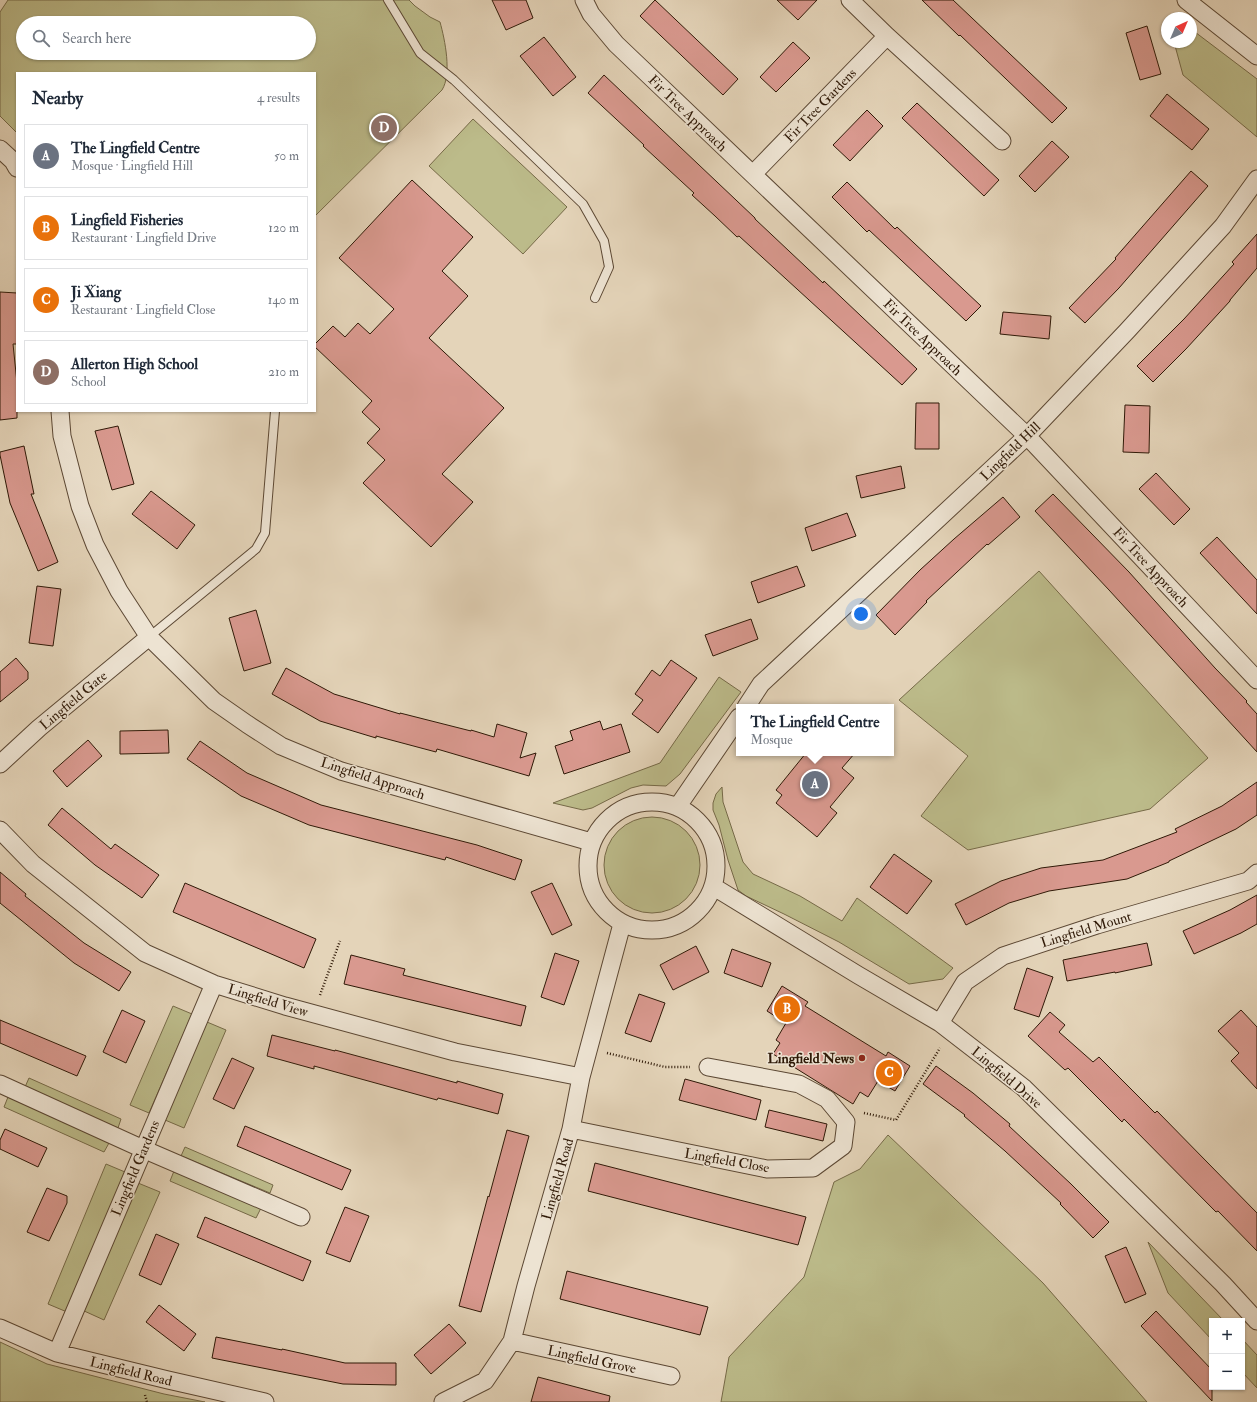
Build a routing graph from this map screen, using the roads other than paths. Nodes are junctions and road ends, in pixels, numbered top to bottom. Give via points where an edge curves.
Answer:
1 (388, 0) edge
2 (584, 0) edge
3 (850, 0) edge
4 (1186, 0) edge
5 (887, 36) junction
6 (1257, 56) edge
7 (1002, 141) dead end
8 (0, 149) edge
9 (16, 166) edge
10 (753, 174) junction
11 (1257, 179) edge
12 (595, 298) dead end
13 (60, 412) edge
14 (275, 412) edge
15 (1027, 436) junction
16 (149, 637) junction
17 (1257, 680) edge
18 (748, 704) edge
19 (736, 721) edge
20 (0, 764) edge
21 (678, 806) junction
22 (0, 830) edge
23 (591, 842) junction
24 (1257, 873) edge
25 (714, 887) junction
26 (622, 924) junction
27 (214, 984) junction
28 (945, 1027) junction
29 (708, 1067) road end
30 (581, 1076) junction
31 (0, 1084) edge
32 (571, 1129) junction
33 (143, 1149) junction
34 (301, 1217) dead end
35 (1257, 1321) edge
36 (0, 1328) edge
37 (512, 1341) junction
38 (57, 1353) junction
39 (671, 1376) dead end
40 (265, 1402) edge
41 (443, 1402) edge

1 - 12 lane via 420,53 454,80 584,204 604,241 610,267
2 - 10 street, Fir Tree Approach via 591,14 616,44
3 - 5 street
4 - 6 street
5 - 7 street
5 - 10 street, Fir Tree Gardens
8 - 9 street
10 - 15 street, Fir Tree Approach
11 - 15 street, Lingfield Hill via 1223,226 1127,332
13 - 16 street, Lingfield Approach via 62,436 80,506 95,545 119,591
14 - 16 lane via 265,533 256,549
15 - 17 street, Fir Tree Approach
15 - 18 street, Lingfield Hill via 770,676
16 - 20 street, Lingfield Gate via 39,728
16 - 23 street, Lingfield Approach via 214,701 281,746 341,771
19 - 21 street
21 - 23 street via 648,800 626,805 603,822
21 - 25 street via 697,819 713,844 717,867
22 - 27 street, Lingfield View via 33,864 145,953
23 - 26 street via 587,874 594,896 608,914
24 - 28 street, Lingfield Mount via 1248,881 1097,925 1004,956 965,982
25 - 26 street via 702,907 691,918 670,928 644,930
25 - 28 street, Lingfield Drive
26 - 30 street, Lingfield Road
27 - 30 street, Lingfield View via 455,1052
27 - 33 street, Lingfield Gardens
28 - 35 street, Lingfield Drive via 1024,1088 1223,1284
29 - 32 street, Lingfield Close via 799,1084 827,1099 846,1122 842,1146 813,1168 767,1169
30 - 32 street, Lingfield Road
31 - 33 street
32 - 37 street, Lingfield Road
33 - 34 street
33 - 38 street, Lingfield Gardens
36 - 38 street, Lingfield Road
37 - 39 street, Lingfield Grove
37 - 41 street, Lingfield Road via 485,1381
38 - 40 street, Lingfield Road

